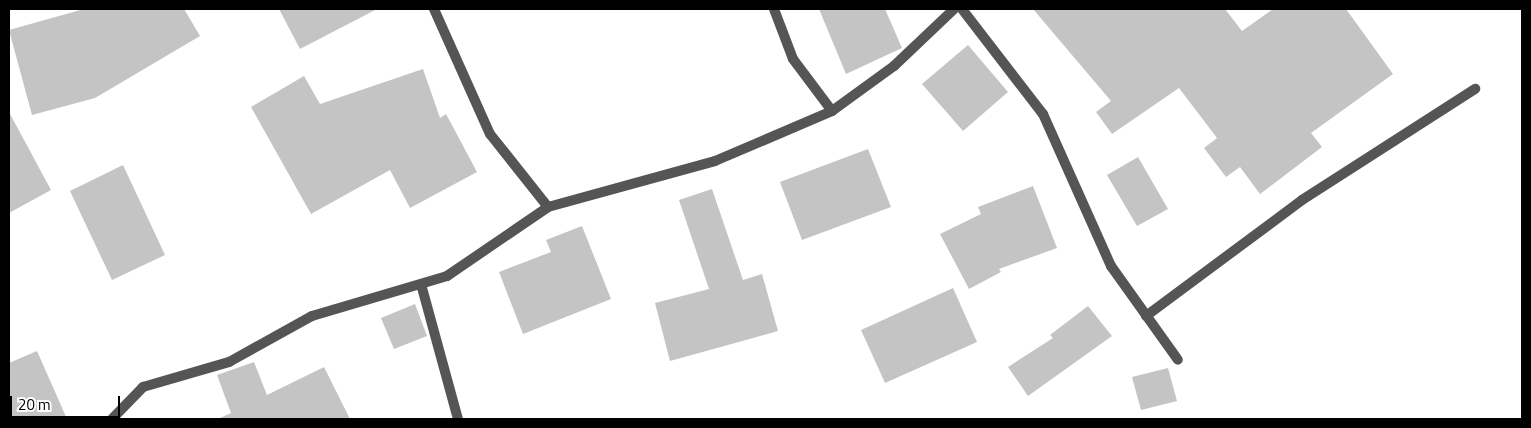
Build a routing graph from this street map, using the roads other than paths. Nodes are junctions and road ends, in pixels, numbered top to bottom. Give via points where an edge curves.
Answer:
1 (434, 9) edge
2 (774, 9) edge
3 (954, 9) edge
4 (962, 9) edge
5 (1475, 90) dead end
6 (832, 111) junction
7 (548, 207) junction
8 (421, 284) junction
9 (1146, 316) junction
10 (1178, 360) dead end
11 (112, 419) edge
12 (458, 419) edge

1 - 7 street via 490,134
2 - 6 street via 793,59
3 - 6 street via 894,66
4 - 9 street via 1043,114 1111,266
5 - 9 street via 1302,200
6 - 7 street via 715,161
7 - 8 street via 448,276
8 - 11 street via 312,316 229,362 143,387
8 - 12 street
9 - 10 street

